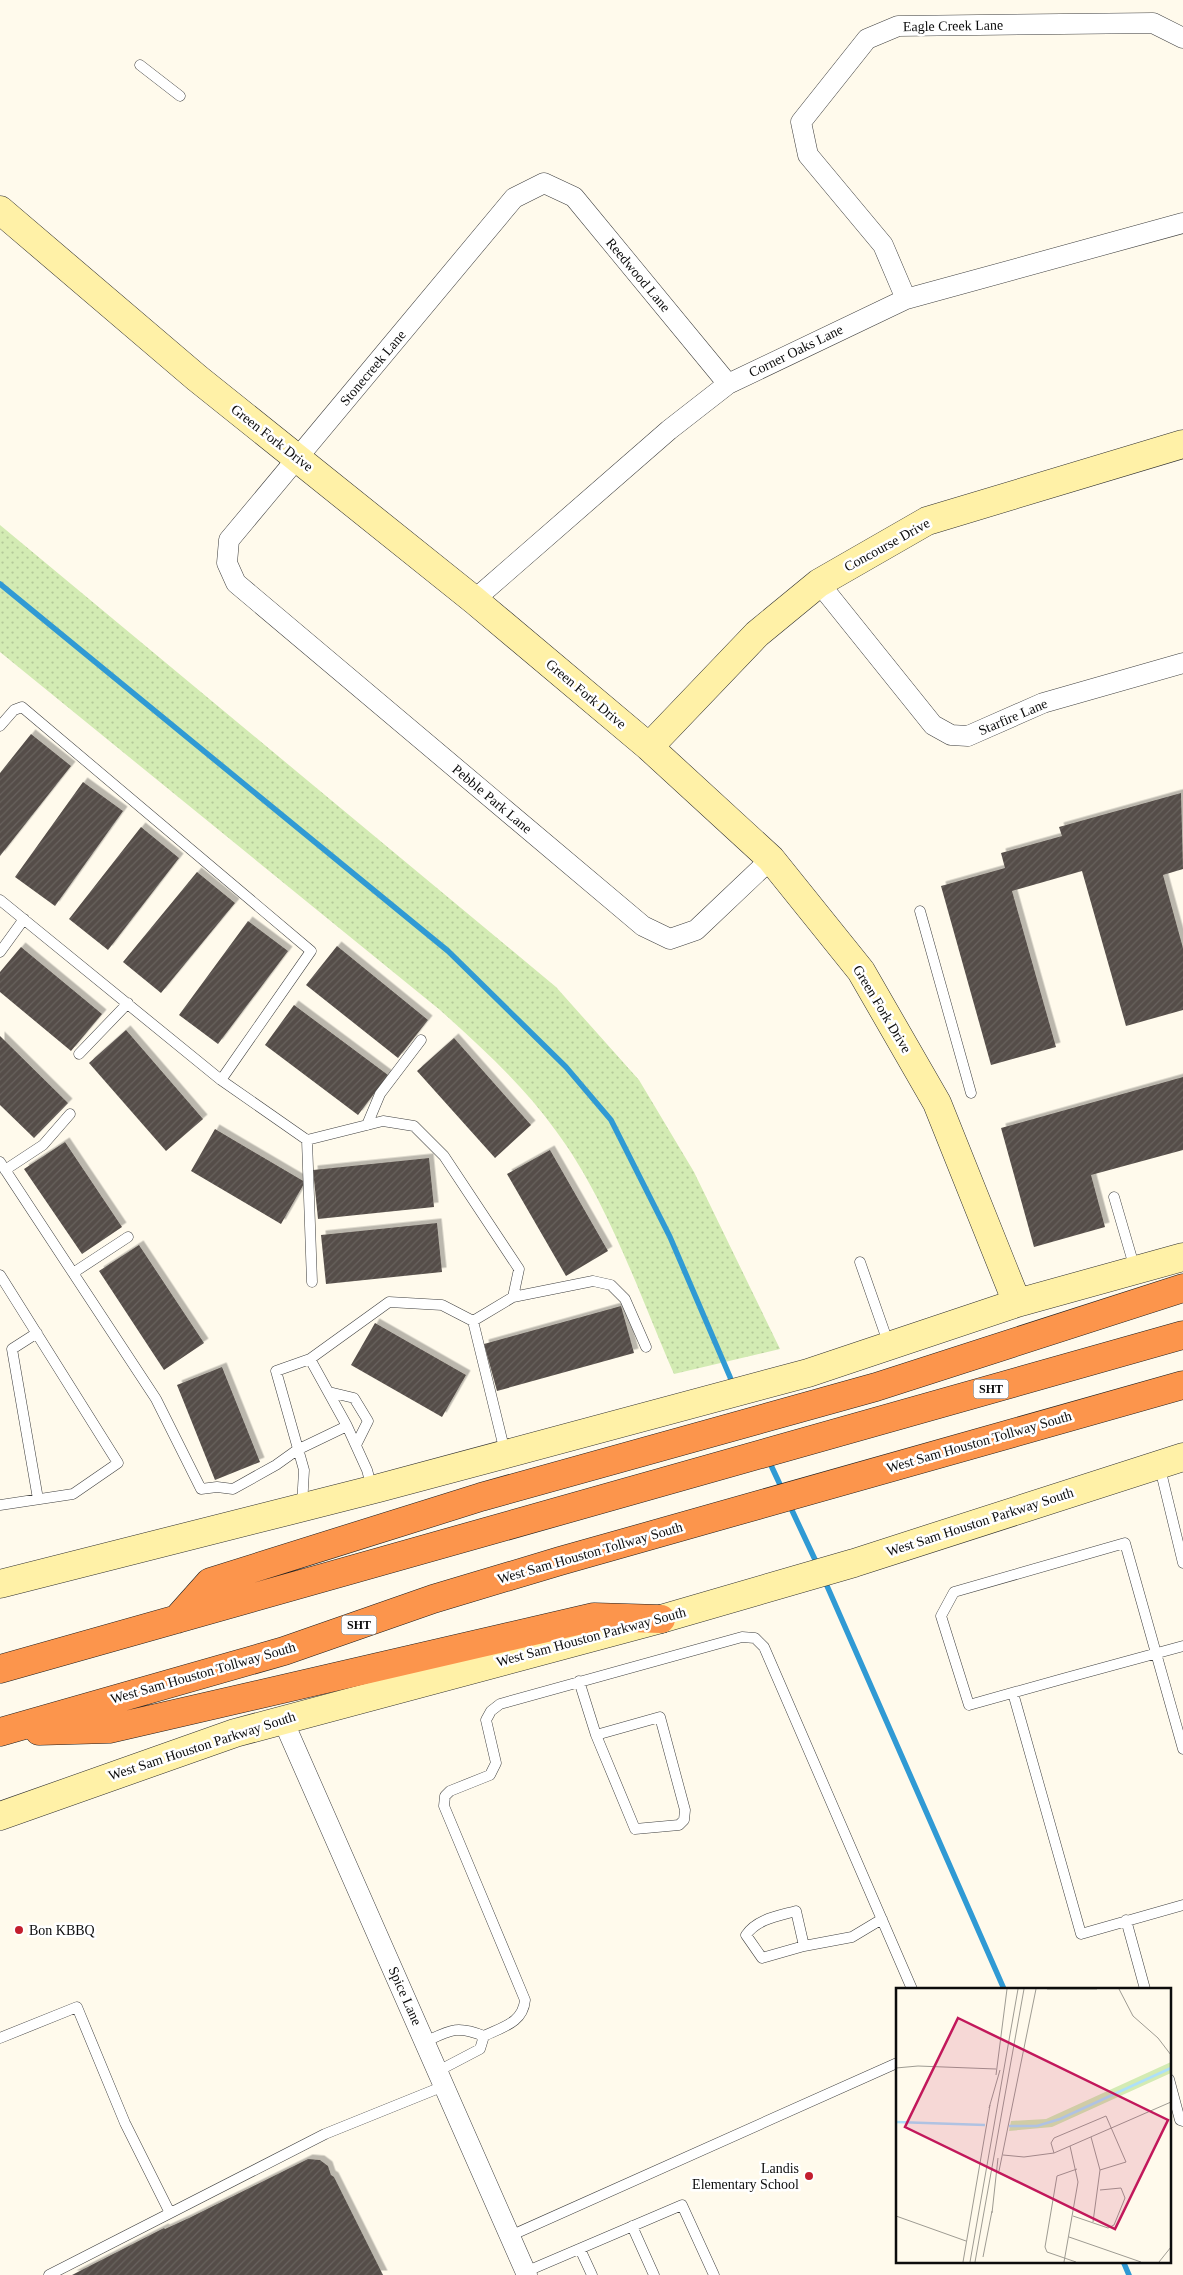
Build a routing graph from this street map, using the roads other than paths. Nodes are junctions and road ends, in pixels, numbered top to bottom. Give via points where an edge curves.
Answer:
1 (1179, 36) edge
2 (140, 65) dead end
3 (180, 96) dead end
4 (538, 186) joint
5 (0, 210) edge
6 (1183, 223) edge
7 (906, 299) junction
8 (728, 384) junction
9 (1183, 444) edge
10 (298, 458) junction
11 (227, 563) joint
12 (819, 583) junction
13 (474, 600) junction
14 (1183, 664) edge
15 (0, 726) edge
16 (649, 746) junction
17 (771, 859) junction
18 (0, 900) edge
19 (920, 911) dead end
20 (24, 919) junction
21 (0, 952) edge
22 (128, 1003) junction
23 (420, 1040) dead end
24 (79, 1054) dead end
25 (221, 1080) junction
26 (972, 1093) dead end
27 (70, 1114) dead end
28 (366, 1125) junction
29 (307, 1140) junction
30 (2, 1166) edge
31 (1114, 1198) dead end
32 (128, 1237) dead end
33 (1183, 1257) edge
34 (860, 1262) dead end
35 (1135, 1270) junction
36 (73, 1273) junction
37 (0, 1275) edge
38 (312, 1282) dead end
39 (1183, 1288) edge
40 (513, 1297) junction
41 (1017, 1303) junction
42 (473, 1321) junction
43 (37, 1333) junction
44 (1183, 1335) edge
45 (646, 1346) dead end
46 (890, 1346) junction
47 (310, 1359) junction
48 (1183, 1384) edge
49 (329, 1392) junction
50 (347, 1426) junction
51 (356, 1445) junction
52 (297, 1450) junction
53 (505, 1454) junction
54 (1171, 1460) edge
55 (372, 1489) junction
56 (38, 1499) junction
57 (0, 1505) edge
58 (302, 1507) junction
59 (1183, 1520) edge
60 (1172, 1524) junction
61 (1183, 1563) edge
62 (0, 1584) edge
63 (176, 1619) junction
64 (661, 1619) junction
65 (1183, 1646) edge
66 (1155, 1653) junction
67 (0, 1668) edge
68 (579, 1681) junction
69 (1013, 1692) junction
70 (282, 1718) junction
71 (0, 1732) edge
72 (596, 1735) junction
73 (1183, 1749) edge
74 (0, 1816) edge
75 (1183, 1905) edge
76 (882, 1918) junction
77 (1126, 1920) junction
78 (804, 1946) junction
79 (912, 1988) edge
80 (1145, 1988) edge
81 (484, 2036) junction
82 (0, 2038) edge
83 (425, 2042) junction
84 (896, 2064) edge
85 (441, 2078) junction
86 (1170, 2083) edge
87 (1183, 2121) edge
88 (170, 2213) junction
89 (632, 2226) junction
90 (510, 2236) junction
91 (580, 2249) junction
92 (526, 2274) edge
93 (49, 2275) edge
94 (592, 2275) edge
95 (654, 2275) edge
96 (714, 2275) edge

1 - 7 street, Eagle Creek Lane via 1153,23 898,26 867,39 801,122 808,156 883,245
2 - 3 lane
4 - 8 street, Reedwood Lane via 544,183 574,197
4 - 10 street, Stonecreek Lane via 514,198
5 - 10 main road, Green Fork Drive via 197,378
6 - 7 street, Corner Oaks Lane
7 - 8 street, Corner Oaks Lane
8 - 13 street, Corner Oaks Lane via 669,430
9 - 12 main road, Concourse Drive via 927,522
10 - 11 street, Stonecreek Lane via 229,540
10 - 13 main road, Green Fork Drive
11 - 17 street, Pebble Park Lane via 236,583 643,926 670,939 696,930
12 - 14 street, Starfire Lane via 933,725 951,735 968,736 1043,703
12 - 16 main road, Concourse Drive via 757,634
13 - 16 main road, Green Fork Drive
15 - 25 lane via 22,706 311,951
16 - 17 main road, Green Fork Drive
17 - 41 main road, Green Fork Drive via 861,971 937,1103
18 - 20 lane
19 - 26 lane
20 - 21 lane
20 - 22 lane
22 - 24 lane
22 - 25 lane
23 - 28 lane via 380,1094
25 - 29 lane
27 - 30 lane via 43,1144
28 - 29 lane
28 - 40 lane via 383,1121 414,1126 444,1156 519,1270
29 - 38 lane
30 - 36 lane
31 - 35 lane
32 - 36 lane
33 - 35 main road
34 - 46 lane
35 - 41 main road
36 - 52 lane via 156,1400 201,1489 233,1489
37 - 43 lane
39 - 63 highway via 876,1387 481,1497 210,1582
40 - 42 lane
40 - 45 lane via 593,1281 611,1285 625,1299
41 - 46 main road
42 - 47 lane via 442,1304 389,1302
42 - 53 lane
43 - 56 lane via 12,1349
43 - 56 lane via 118,1463 73,1494
44 - 63 highway, SHT
46 - 53 main road via 808,1373
47 - 49 lane
47 - 52 lane via 276,1371
48 - 71 highway, West Sam Houston Tollway South / SHT via 433,1599 284,1651
49 - 50 lane
49 - 51 lane via 354,1398 368,1421
50 - 51 lane
50 - 52 lane
51 - 55 lane
52 - 58 lane via 304,1470
53 - 55 main road
54 - 60 lane
54 - 64 main road, West Sam Houston Parkway South via 854,1563
55 - 58 main road
56 - 57 lane
58 - 62 main road
59 - 60 lane
60 - 61 lane
63 - 67 highway, SHT
64 - 70 main road, West Sam Houston Parkway South
64 - 71 highway via 594,1617 109,1729
65 - 66 lane
66 - 69 lane
66 - 69 lane via 1125,1543 954,1592 941,1616 969,1705
66 - 73 lane
68 - 72 lane
68 - 76 lane via 742,1637 755,1638 764,1647
68 - 81 lane via 500,1704 491,1711 486,1720 496,1763 494,1769 490,1775 445,1796 444,1806 525,2000 524,2011 516,2021
69 - 77 lane via 1081,1934
70 - 74 main road, West Sam Houston Parkway South
70 - 83 street, Spice Lane
72 - 72 lane via 635,1829 679,1825 684,1820 685,1810 660,1717
75 - 77 lane
76 - 78 lane via 852,1937
76 - 79 lane
77 - 80 lane
78 - 78 lane via 796,1911 752,1927 746,1935 762,1958
81 - 83 lane via 454,2029
81 - 85 lane via 480,2049
82 - 88 lane via 77,2008 125,2123
83 - 85 street, Spice Lane
84 - 90 lane
85 - 88 lane
85 - 90 street, Spice Lane
86 - 87 lane via 1180,2120
88 - 93 lane
89 - 91 lane
89 - 95 lane
89 - 96 lane via 682,2205
90 - 92 street, Spice Lane
91 - 92 lane
91 - 94 lane

